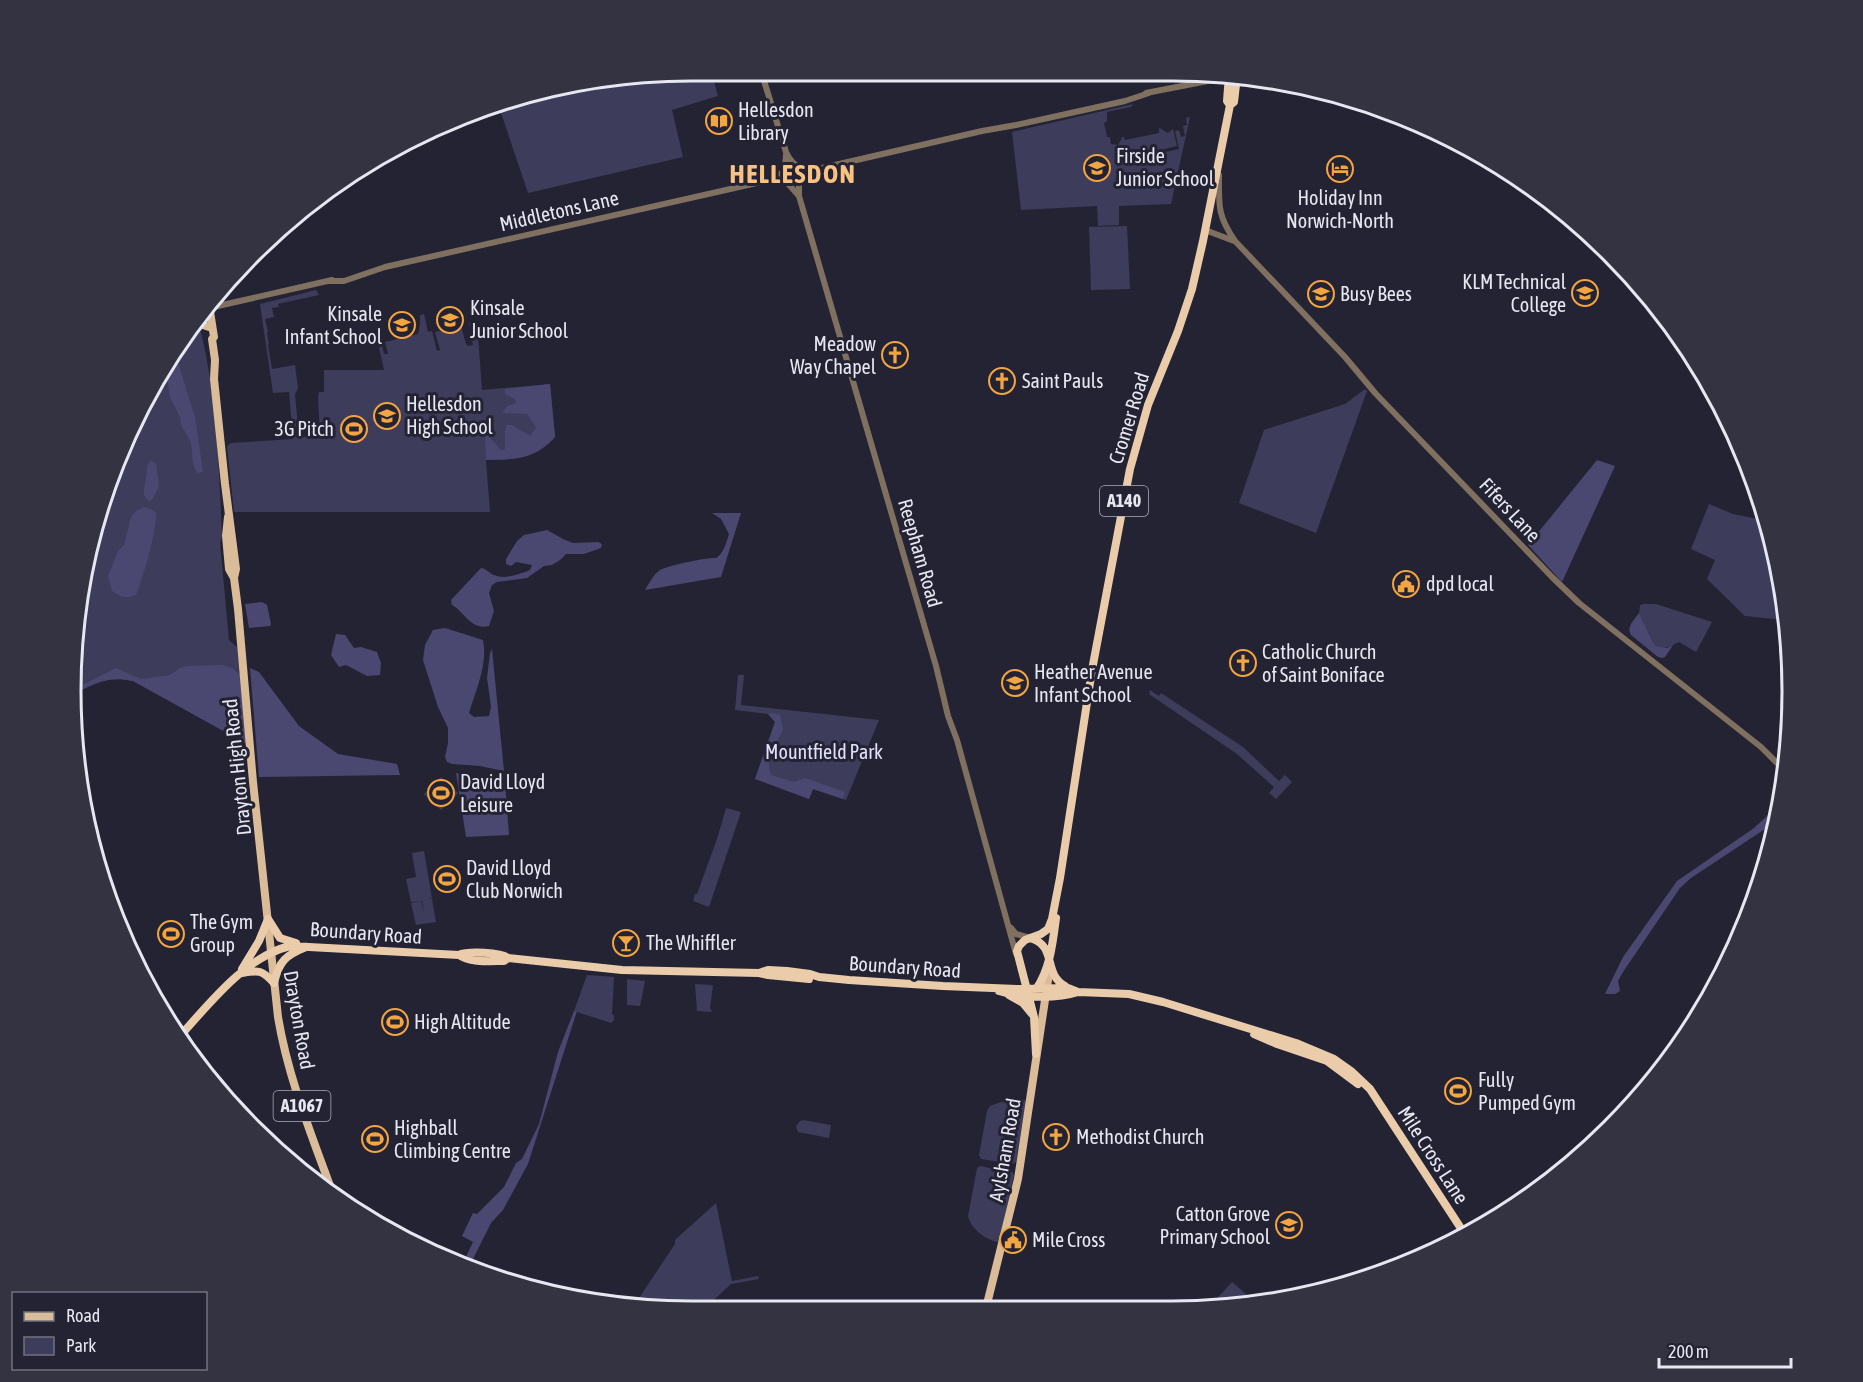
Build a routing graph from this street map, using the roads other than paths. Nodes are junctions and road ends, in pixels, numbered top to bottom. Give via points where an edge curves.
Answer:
1 (764, 81) edge
2 (1204, 82) edge
3 (1233, 84) edge
4 (786, 152) junction
5 (1219, 164) junction
6 (797, 167) junction
7 (813, 170) junction
8 (784, 171) junction
9 (770, 180) junction
10 (800, 180) junction
11 (787, 182) junction
12 (799, 196) junction
13 (1205, 230) junction
14 (1234, 241) junction
15 (218, 306) edge
16 (210, 317) edge
17 (208, 319) edge
18 (203, 325) edge
19 (208, 327) junction
20 (212, 339) junction
21 (1778, 764) edge
22 (1059, 889) junction
23 (268, 919) junction
24 (1007, 919) junction
25 (1030, 938) junction
26 (309, 946) junction
27 (272, 952) junction
28 (1049, 955) junction
29 (1017, 957) junction
30 (1048, 969) junction
31 (240, 973) junction
32 (1022, 974) junction
33 (274, 983) junction
34 (989, 988) junction
35 (1068, 988) junction
36 (1039, 991) junction
37 (1078, 992) junction
38 (1008, 994) junction
39 (1034, 1017) junction
40 (185, 1031) edge
41 (1036, 1033) junction
42 (1036, 1054) junction
43 (328, 1181) edge
44 (1461, 1228) edge
45 (988, 1301) edge

1 - 4 street, Reepham Road
2 - 7 street
3 - 5 highway, Cromer Road / A140 via 1234,102 1230,105
4 - 6 street, Reepham Road
4 - 8 street, Reepham Road
5 - 13 highway, Cromer Road / A140
5 - 14 street, Fifers Lane via 1219,212
6 - 7 street
6 - 8 street via 789,166
6 - 10 street, Reepham Road
7 - 10 street
8 - 9 street, Middletons Lane
8 - 11 street, Reepham Road
9 - 11 street, Middletons Lane
9 - 15 street, Middletons Lane
10 - 11 street
10 - 12 street, Reepham Road
11 - 12 street, Reepham Road
12 - 24 street, Reepham Road
13 - 14 street, Fifers Lane
13 - 22 highway, Cromer Road / A140 via 1185,314 1150,399 1130,469 1090,681
14 - 21 street, Fifers Lane via 1564,589
16 - 20 main road, Drayton High Road / A1067
17 - 19 main road, Drayton High Road / A1067
18 - 19 main road
19 - 20 main road, Drayton High Road / A1067
20 - 23 main road, Drayton High Road / A1067
22 - 25 highway, Cromer Road / A140 via 1049,926
22 - 28 highway, Cromer Road / A140
23 - 26 highway via 280,938
23 - 27 main road, Drayton High Road / A1067
23 - 31 highway
24 - 25 street via 1012,931
24 - 29 street, Reepham Road
25 - 28 highway via 1043,944
25 - 29 highway, A140 via 1019,946
26 - 27 highway, Boundary Road via 290,946
26 - 33 highway via 287,956
26 - 34 highway, Boundary Road via 504,954 508,958 622,970 768,970 886,983
27 - 31 highway, Boundary Road
27 - 33 main road, Drayton Road / A1067
28 - 30 highway, Cromer Road / A140
29 - 32 highway, Reepham Road
30 - 32 highway via 1036,980 1028,980
30 - 35 highway
30 - 36 highway, Cromer Road / A140
31 - 33 highway via 262,972
31 - 40 highway
32 - 34 highway, Boundary Road via 1015,984
32 - 36 highway, Reepham Road
33 - 43 main road, Drayton Road / A1067 via 282,1042
34 - 36 highway, Boundary Road
34 - 38 highway, Boundary Road
35 - 36 highway, Mile Cross Lane
35 - 37 highway, Mile Cross Lane
36 - 37 highway
36 - 38 highway, Boundary Road
36 - 39 highway, Reepham Road
36 - 41 highway
36 - 42 main road, Aylsham Road
37 - 44 highway, Mile Cross Lane via 1143,997 1324,1054 1370,1089
38 - 39 highway via 1023,1003
39 - 41 highway, Reepham Road
41 - 42 highway
42 - 45 main road, Aylsham Road via 1017,1185

